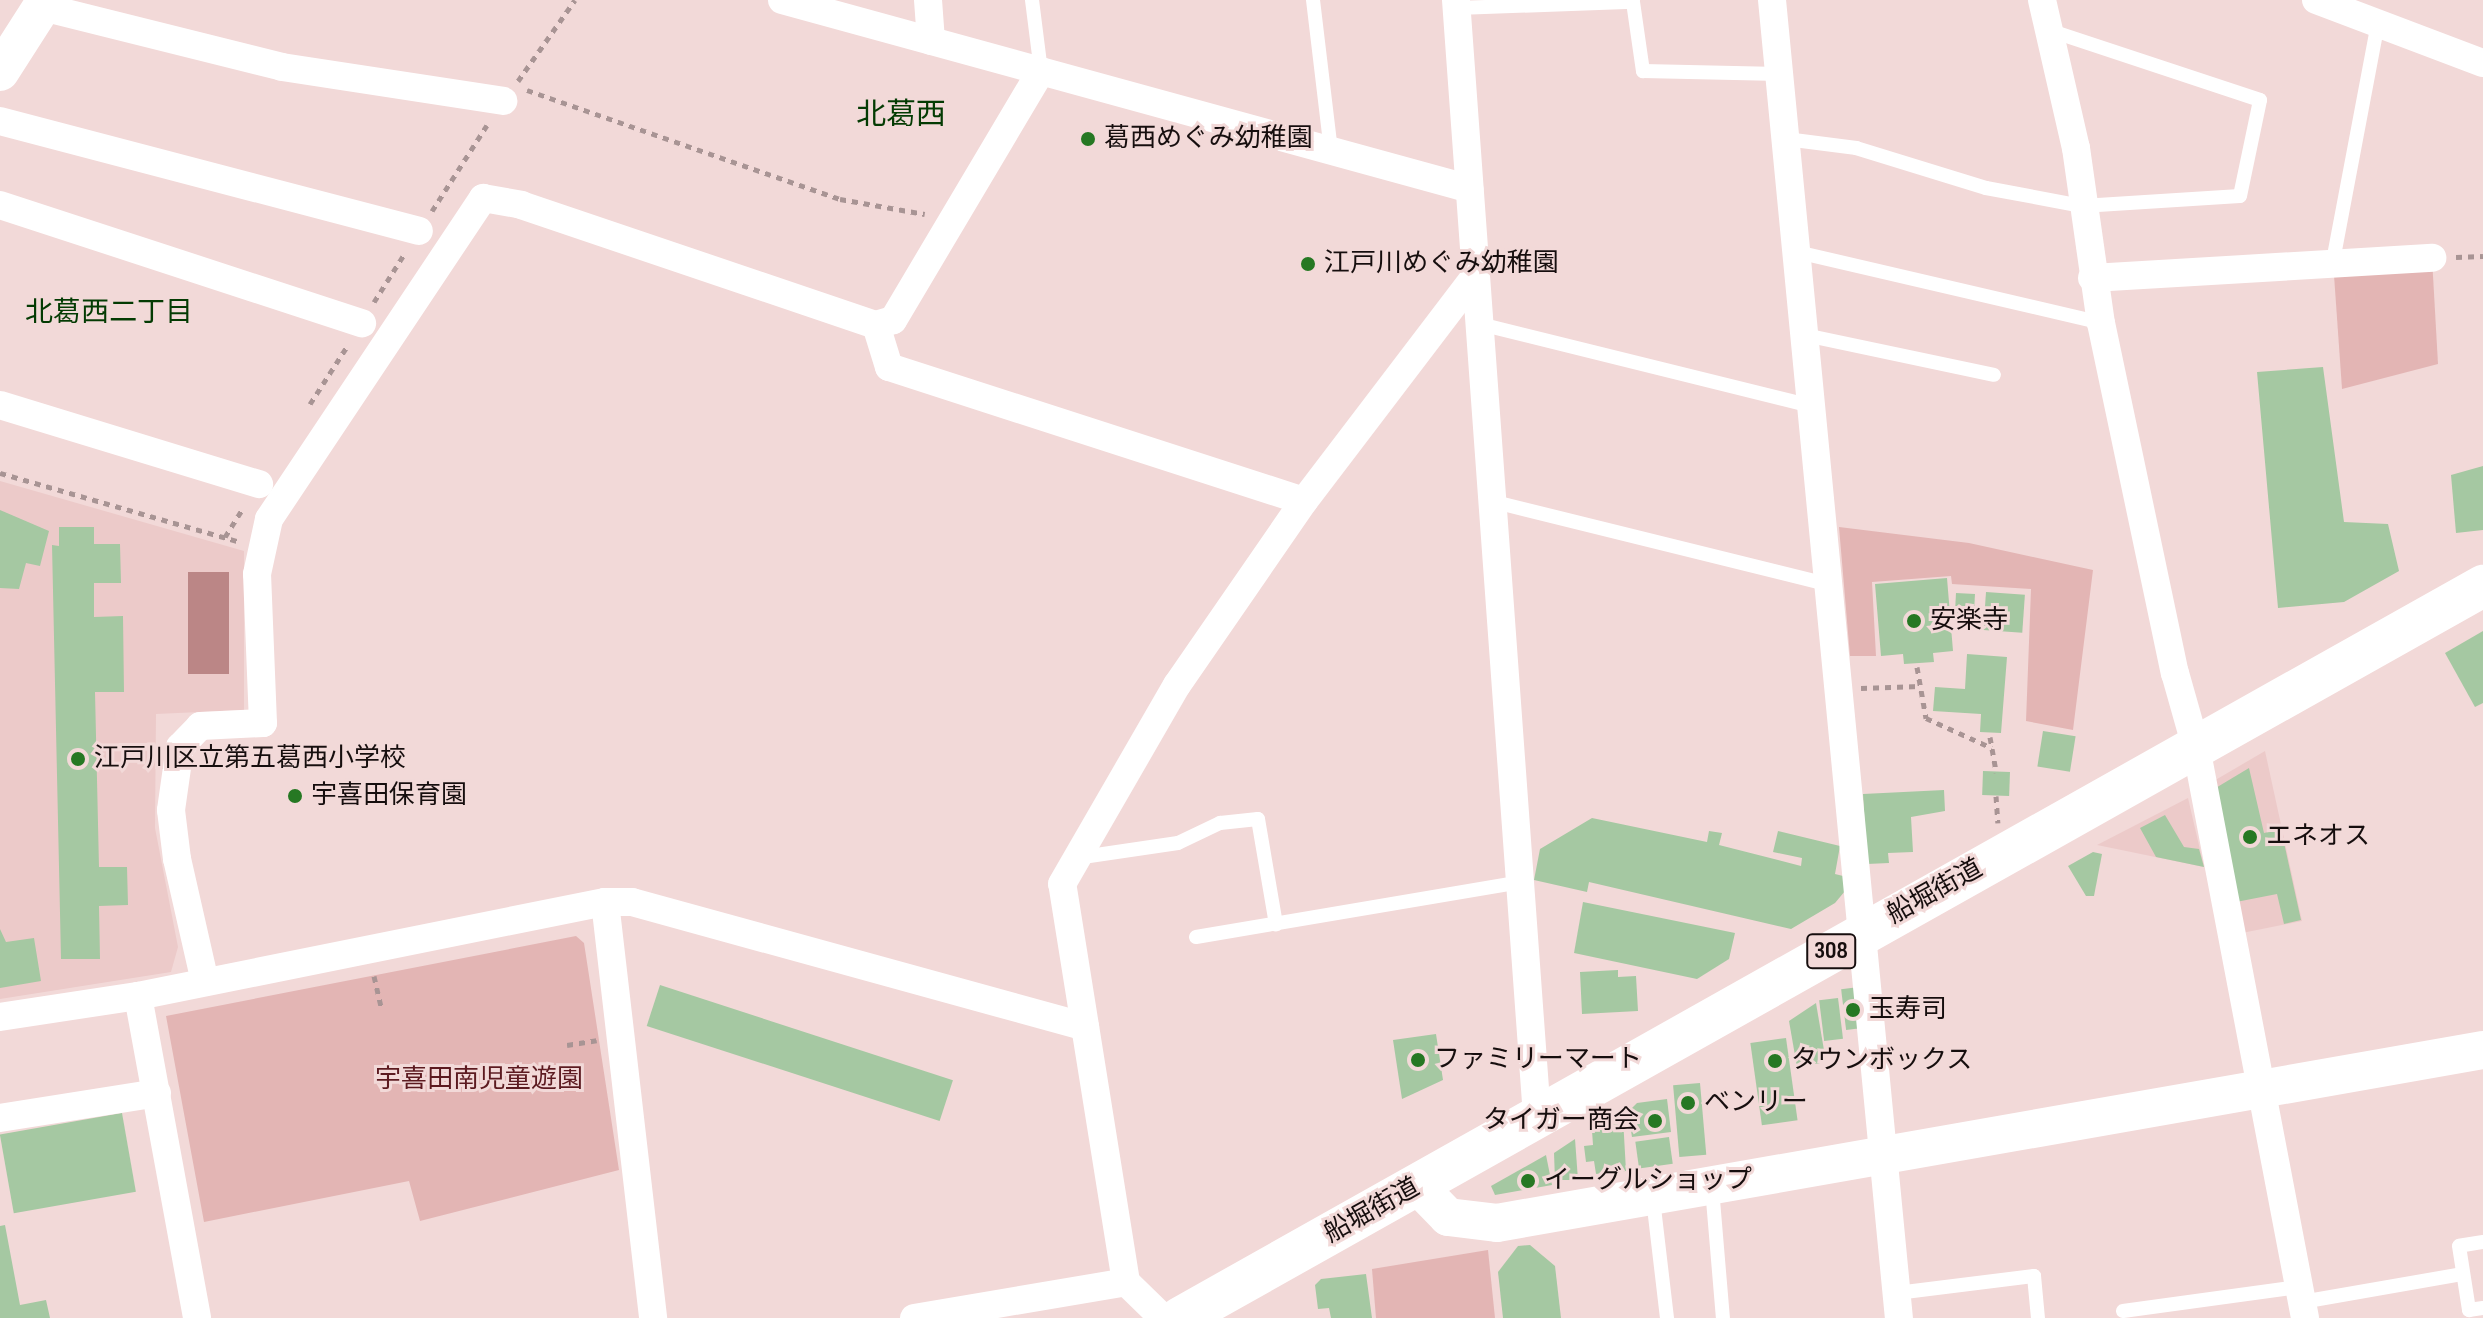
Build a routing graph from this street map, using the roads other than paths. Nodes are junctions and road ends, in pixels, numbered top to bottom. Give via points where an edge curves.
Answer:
1 (782, 0) edge
2 (928, 0) edge
3 (1032, 0) edge
4 (1313, 0) edge
5 (1772, 0) edge
6 (2042, 0) edge
7 (2316, 0) edge
8 (44, 3) edge
9 (1456, 4) edge
10 (2378, 23) junction
11 (2047, 29) junction
12 (931, 41) junction
13 (2483, 63) edge
14 (1041, 71) junction
15 (0, 72) edge
16 (1780, 74) junction
17 (503, 101) road end
18 (0, 121) edge
19 (1786, 139) junction
20 (1331, 151) junction
21 (1470, 189) junction
22 (0, 205) edge
23 (2082, 206) junction
24 (419, 231) road end
25 (1797, 252) junction
26 (2432, 258) dead end
27 (2333, 261) junction
28 (1476, 275) junction
29 (2092, 278) junction
30 (362, 323) road end
31 (2101, 323) junction
32 (1480, 324) junction
33 (876, 325) junction
34 (1805, 335) junction
35 (1994, 375) dead end
36 (0, 405) edge
37 (1812, 406) junction
38 (259, 484) road end
39 (1304, 501) junction
40 (1495, 502) junction
41 (1830, 585) junction
42 (2483, 586) edge
43 (2196, 747) junction
44 (1076, 858) junction
45 (1520, 882) junction
46 (605, 902) junction
47 (1276, 924) junction
48 (1862, 933) junction
49 (1196, 937) dead end
50 (205, 982) junction
51 (138, 996) junction
52 (0, 1017) edge
53 (1085, 1027) junction
54 (2483, 1050) edge
55 (2263, 1091) junction
56 (157, 1093) junction
57 (1537, 1116) junction
58 (0, 1118) edge
59 (1885, 1156) junction
60 (1418, 1186) junction
61 (1712, 1188) junction
62 (1653, 1199) junction
63 (2483, 1242) edge
64 (2462, 1274) junction
65 (1126, 1282) junction
66 (2302, 1302) edge
67 (1898, 1305) edge
68 (2483, 1308) edge
69 (2123, 1311) dead end
70 (197, 1318) edge
71 (653, 1318) edge
72 (914, 1318) edge
73 (1163, 1318) edge
74 (1180, 1318) edge
75 (1667, 1318) edge
76 (1723, 1318) edge
77 (2038, 1318) edge

1 - 12 street
2 - 12 street
3 - 14 lane
4 - 20 lane
5 - 16 street
6 - 11 street
7 - 10 street
8 - 15 street
8 - 17 street via 282,67
9 - 16 lane via 1633,2 1643,71
9 - 21 street
10 - 13 street
10 - 27 lane
11 - 23 street via 2076,148
11 - 23 lane via 2260,100 2240,196
12 - 14 street
14 - 20 street
14 - 33 street via 893,320
16 - 19 street
18 - 24 street
19 - 23 lane via 1856,148 1986,188
19 - 25 street
20 - 21 street
21 - 28 street
22 - 30 street
23 - 29 street
25 - 31 lane
25 - 34 street
26 - 27 street
27 - 29 street
28 - 32 street
28 - 39 street
29 - 31 street
31 - 43 street via 2175,673
32 - 37 lane
32 - 40 street
33 - 39 street via 889,367
33 - 50 street via 521,205 483,198 269,519 257,574 263,723 200,726 180,747 171,810
34 - 35 lane
34 - 37 street
36 - 38 street
37 - 41 street
39 - 44 street via 1177,685
40 - 41 lane
40 - 45 street
41 - 48 street
42 - 43 main road, 船堀街道 / 308
43 - 48 main road, 船堀街道 / 308
43 - 55 street
44 - 47 lane via 1178,843 1220,823 1258,819
44 - 53 street via 1062,884
45 - 47 lane
45 - 57 street
46 - 50 street
46 - 53 street via 632,902
46 - 71 street
47 - 49 lane
48 - 57 main road, 船堀街道 / 308
48 - 59 street
50 - 51 street
51 - 52 street
51 - 56 street
53 - 65 street
54 - 55 street
55 - 59 street
55 - 66 street
56 - 58 street
56 - 70 street
57 - 60 main road, 船堀街道 / 308
59 - 61 street
59 - 67 street
60 - 62 street via 1437,1209 1467,1222 1497,1223
60 - 74 main road, 船堀街道 / 308
61 - 62 street
61 - 76 lane
62 - 75 lane
63 - 64 lane via 2459,1246
64 - 66 lane
64 - 68 lane via 2469,1310
65 - 72 street
65 - 73 street
66 - 69 lane
67 - 77 lane via 2034,1276

